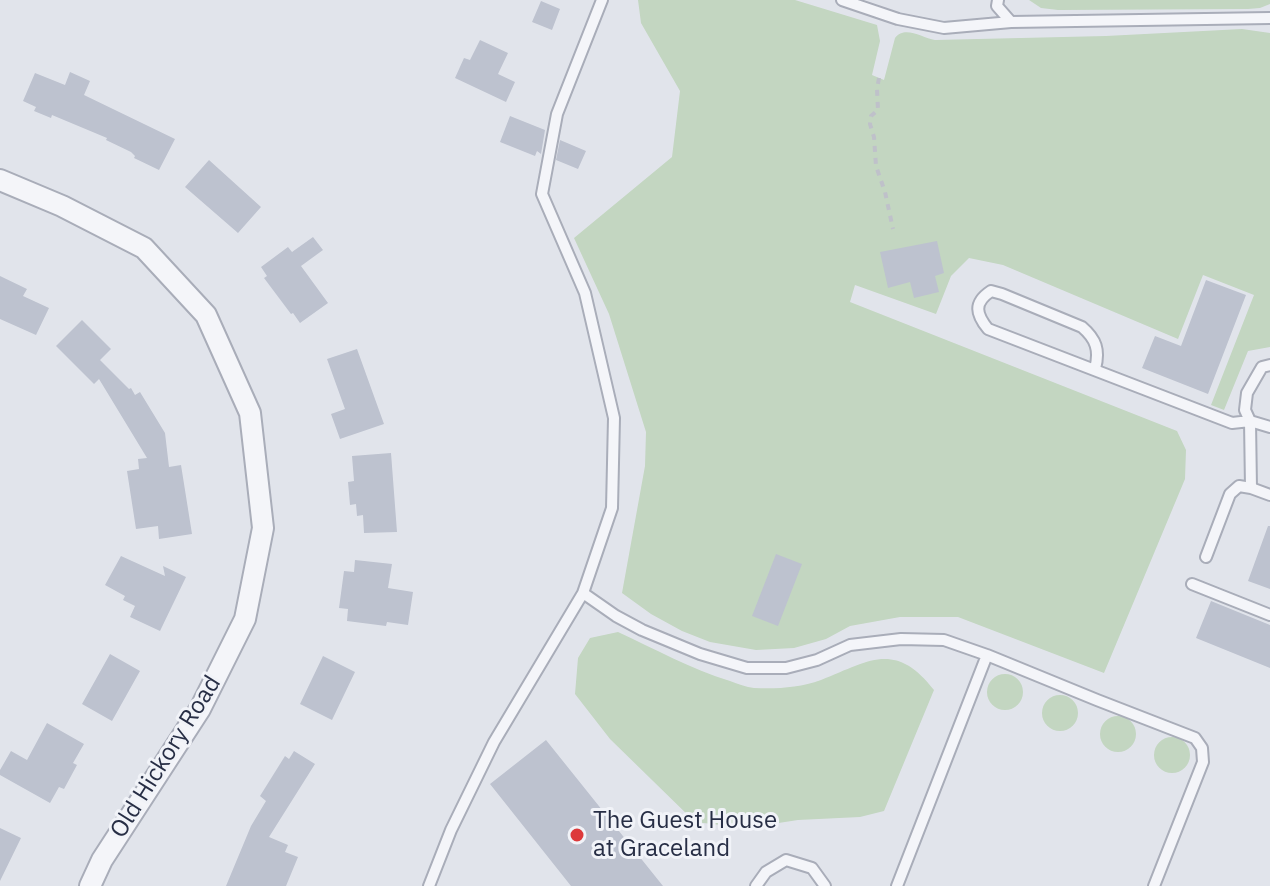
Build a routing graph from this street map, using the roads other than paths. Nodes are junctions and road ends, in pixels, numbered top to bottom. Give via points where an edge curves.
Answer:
1 (602, 0) edge
2 (842, 0) edge
3 (998, 0) edge
4 (1270, 18) edge
5 (1011, 22) junction
6 (0, 180) edge
7 (1270, 365) edge
8 (1095, 369) junction
9 (1250, 421) junction
10 (1270, 427) edge
11 (1251, 488) junction
12 (1270, 495) edge
13 (1206, 557) dead end
14 (1192, 584) dead end
15 (583, 593) junction
16 (1270, 615) edge
17 (987, 655) junction
18 (90, 886) edge
19 (429, 886) edge
20 (756, 886) edge
21 (825, 886) edge
22 (897, 886) edge
23 (1154, 886) edge

1 - 15 lane via 557,114 542,194 585,293 614,418 612,508
2 - 5 lane via 944,28
3 - 5 lane
4 - 5 lane
6 - 18 street, Old Hickory Road via 144,248 206,315 250,413 263,528 245,619 200,709
7 - 9 lane via 1262,367 1247,393
8 - 8 lane via 988,329 977,306 982,297 991,291 1002,294 1082,327 1097,350
8 - 9 lane via 1232,423
9 - 10 lane
9 - 11 lane
11 - 12 lane
11 - 13 lane via 1239,486 1230,494
14 - 16 lane
15 - 17 lane via 642,630 747,668 786,668 850,645 901,639 944,640
15 - 19 lane via 494,742
17 - 22 lane
17 - 23 lane via 1195,738 1203,762
20 - 21 lane via 766,872 786,860 812,868

